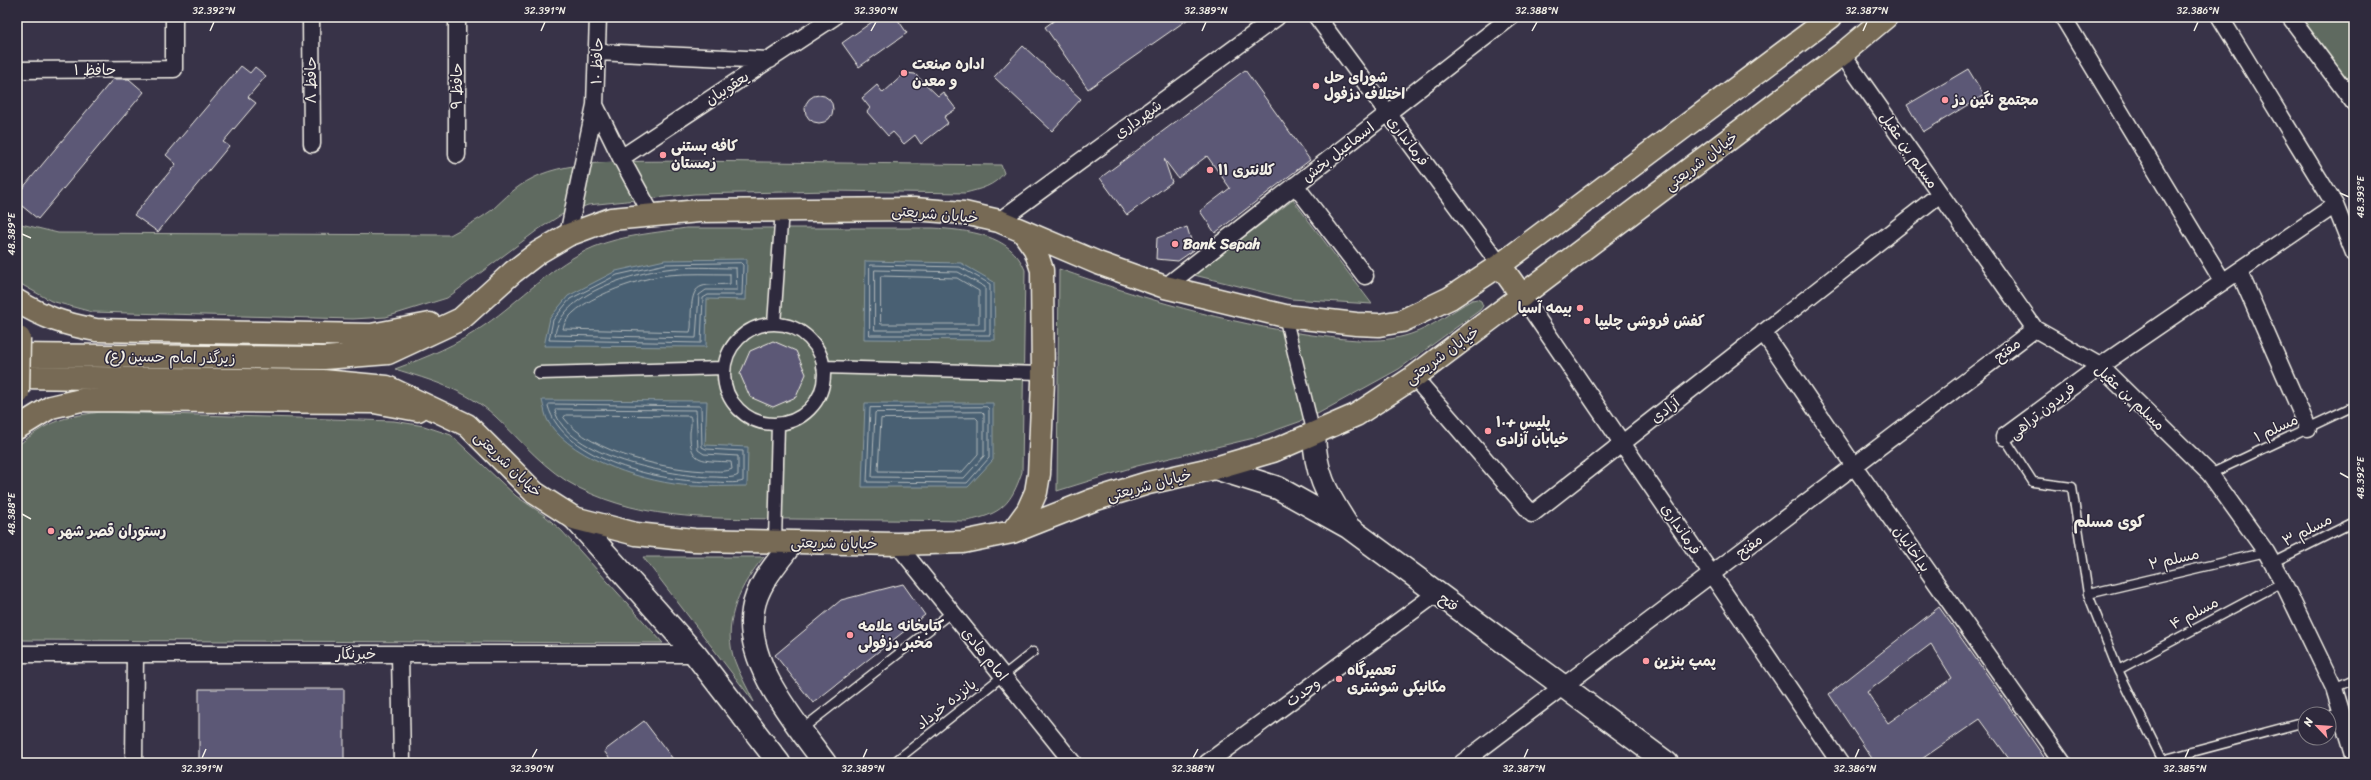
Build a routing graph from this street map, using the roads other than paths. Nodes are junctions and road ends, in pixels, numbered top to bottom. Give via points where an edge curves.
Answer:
1 (174, 17) edge
2 (311, 17) edge
3 (457, 17) edge
4 (598, 17) edge
5 (834, 17) edge
6 (1277, 17) edge
7 (1317, 17) edge
8 (1511, 17) edge
9 (1886, 17) edge
10 (2063, 17) edge
11 (2220, 17) edge
12 (2290, 17) edge
13 (1824, 19) edge
14 (597, 52) junction
15 (1842, 54) junction
16 (770, 60) junction
17 (17, 70) edge
18 (2354, 103) edge
19 (595, 105) junction
20 (1388, 113) junction
21 (312, 144) dead end
22 (457, 155) dead end
23 (621, 158) junction
24 (1295, 185) junction
25 (1940, 194) junction
26 (2335, 205) junction
27 (782, 209) junction
28 (652, 215) junction
29 (1000, 221) junction
30 (1023, 232) junction
31 (568, 235) junction
32 (2354, 253) edge
33 (1500, 265) junction
34 (2239, 271) junction
35 (1365, 276) dead end
36 (2224, 282) junction
37 (1165, 287) junction
38 (1522, 296) junction
39 (17, 301) edge
40 (1285, 316) junction
41 (461, 319) junction
42 (774, 324) junction
43 (2035, 329) junction
44 (1764, 332) junction
45 (18, 341) edge
46 (324, 358) joint
47 (2100, 366) junction
48 (724, 368) junction
49 (823, 368) junction
50 (540, 373) dead end
51 (1043, 373) junction
52 (1414, 377) junction
53 (323, 381) joint
54 (17, 388) edge
55 (2354, 406) edge
56 (451, 416) junction
57 (778, 424) junction
58 (17, 428) edge
59 (2308, 428) junction
60 (1314, 434) junction
61 (2004, 437) joint
62 (1622, 444) junction
63 (1854, 466) junction
64 (1215, 468) junction
65 (2210, 474) junction
66 (574, 518) junction
67 (2354, 522) edge
68 (1348, 527) junction
69 (1012, 532) junction
70 (784, 542) junction
71 (897, 544) junction
72 (2269, 558) junction
73 (1711, 574) junction
74 (2283, 582) junction
75 (1437, 593) junction
76 (2088, 594) junction
77 (952, 612) junction
78 (1033, 652) dead end
79 (17, 654) edge
80 (135, 654) junction
81 (400, 654) junction
82 (695, 654) junction
83 (2118, 670) junction
84 (1003, 677) junction
85 (2354, 679) edge
86 (1564, 686) junction
87 (2334, 688) junction
88 (2335, 706) edge
89 (2337, 716) edge
90 (2297, 724) edge
91 (801, 730) junction
92 (2354, 754) edge
93 (2163, 762) edge
94 (134, 763) edge
95 (402, 763) edge
96 (779, 763) edge
97 (825, 763) edge
98 (894, 763) edge
99 (1073, 763) edge
100 (1207, 763) edge
101 (1462, 763) edge
102 (1667, 763) edge
103 (1840, 763) edge
104 (2063, 763) edge

1 - 17 street, حافظ ۱ via 174,69
2 - 21 street, حافظ ۸
3 - 22 street, حافظ ۹
4 - 14 street, حافظ ۱۰
5 - 16 street, یعقوبیان
6 - 29 street, شهرداری
7 - 20 street, فرمانداری
8 - 20 street, اسماعیل بخش
9 - 15 main road, خیابان شریعتی
10 - 36 street
11 - 26 street
12 - 18 street
13 - 33 main road, خیابان شریعتی
14 - 16 street
14 - 19 street, حافظ ۱۰
15 - 25 street, مسلم بن عقیل
15 - 38 main road, خیابان شریعتی
16 - 23 street, یعقوبیان
19 - 23 street
19 - 31 street, حافظ ۱۰
20 - 24 street, اسماعیل بخش
20 - 33 street, فرمانداری
23 - 28 street
24 - 35 street
24 - 37 street, اسماعیل بخش
25 - 43 street, مسلم بن عقیل
25 - 44 street, آزادی
26 - 32 street
26 - 34 street, فریدون تراهی
27 - 28 main road, خیابان شریعتی
27 - 29 main road, خیابان شریعتی via 914,209 964,213
27 - 42 street
28 - 31 main road, خیابان شریعتی via 611,219
29 - 30 main road, خیابان شریعتی
30 - 37 main road, خیابان شریعتی
30 - 51 main road via 1035,249 1042,270
31 - 41 main road, خیابان شریعتی via 539,252 513,272
33 - 38 main road
33 - 40 main road, خیابان شریعتی via 1450,298 1402,321 1379,325
34 - 36 street, فریدون تراهی
34 - 59 street
36 - 47 street, فریدون تراهی
37 - 40 main road, خیابان شریعتی
38 - 52 main road, خیابان شریعتی
38 - 62 street, فرمانداری
39 - 41 main road via 41,316 96,330 370,335
40 - 60 street
41 - 46 main road, خیابان شریعتی via 388,353
42 - 48 street via 762,325 741,336 727,356
42 - 49 street via 797,329 807,336 815,345
43 - 47 street, مسلم بن عقیل
43 - 63 street, مفتح
44 - 62 street, آزادی
44 - 63 street, بداخانیان
45 - 46 main road, زیرگذر امام حسین (ع)
45 - 54 main road, bridge
47 - 61 street, فریدون تراهی
47 - 65 street, مسلم بن عقیل
48 - 50 street
48 - 57 street via 727,392 742,413 753,419
49 - 51 street
49 - 57 street via 822,385 816,401 799,417
51 - 69 main road via 1036,492 1028,510
52 - 60 main road, خیابان شریعتی via 1356,414
52 - 62 street, آزادی via 1532,514
53 - 54 main road, زیرگذر امام حسین (ع)
53 - 56 main road, خیابان شریعتی via 387,387
55 - 59 lane, مسلم ۱
56 - 58 main road via 374,402 81,400 51,407
56 - 66 main road, خیابان شریعتی via 481,437 506,466 535,493
57 - 70 street
59 - 65 lane, مسلم ۱
60 - 64 main road, خیابان شریعتی via 1273,451
60 - 68 main road via 1314,455 1319,475 1326,493
61 - 76 lane, فریدون تراهی via 2032,482 2072,487
62 - 73 street, فرمانداری
63 - 73 street, مفتح
63 - 104 street, بداخانیان
64 - 68 main road, فتح via 1278,488
64 - 69 main road, خیابان شریعتی via 1148,483 1100,498
65 - 72 street, مسلم بن عقیل
66 - 70 main road, خیابان شریعتی via 636,534 694,540
66 - 82 main road
67 - 72 lane, مسلم ۳
68 - 75 main road, فتح
69 - 71 main road, خیابان شریعتی via 962,542
70 - 71 main road, خیابان شریعتی
70 - 91 main road via 765,578 753,610 754,644 763,671
71 - 77 street, امام هادی
72 - 74 street, مسلم بن عقیل
72 - 76 lane, مسلم ۲
73 - 86 street, مفتح
73 - 103 street, فرمانداری
74 - 83 lane, مسلم ۴
74 - 87 street, مسلم بن عقیل
75 - 86 main road, فتح
75 - 100 street, وحدت
76 - 83 lane, فریدون تراهی
77 - 84 street, امام هادی
77 - 91 lane
78 - 84 lane, پانزده خرداد
79 - 80 street, خبرنگار
80 - 81 street, خبرنگار
80 - 94 street
81 - 82 street, خبرنگار
81 - 95 street
82 - 96 main road
83 - 93 lane, فریدون تراهی
84 - 98 lane, پانزده خرداد
84 - 99 street, امام هادی
85 - 87 lane
86 - 101 street, مفتح
86 - 102 main road, فتح
87 - 88 street, مسلم بن عقیل
89 - 92 street, مسلم بن عقیل
90 - 93 lane
91 - 97 main road

